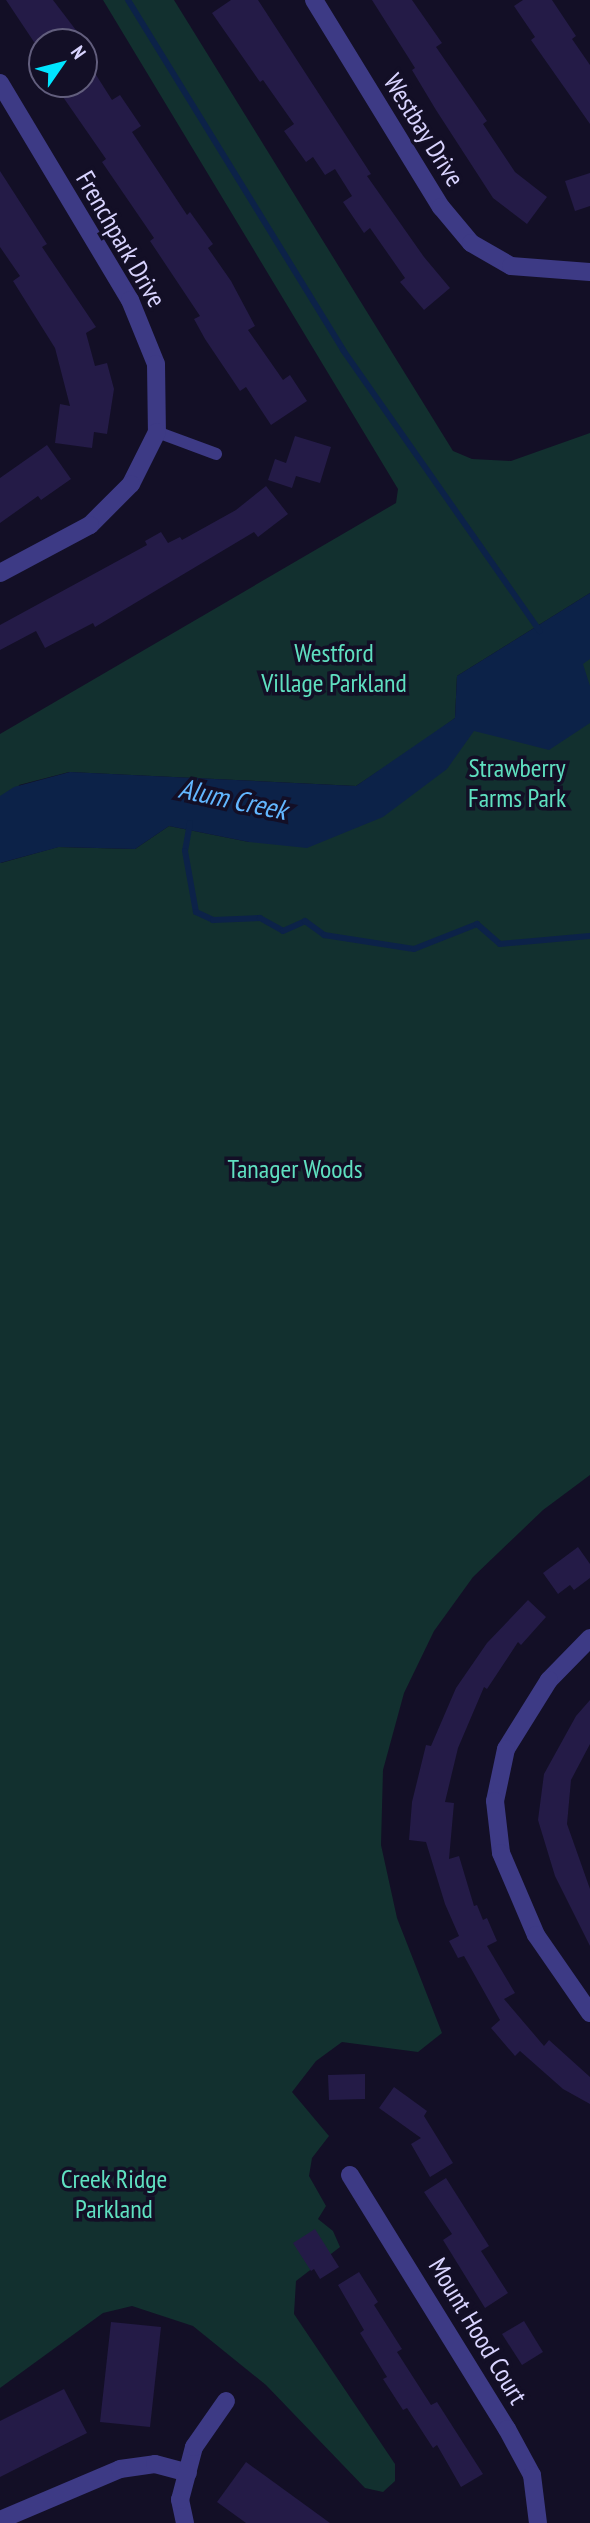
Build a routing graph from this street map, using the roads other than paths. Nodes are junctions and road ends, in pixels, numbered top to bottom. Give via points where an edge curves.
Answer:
1 (314, 0) edge
2 (0, 83) edge
3 (590, 272) edge
4 (157, 432) junction
5 (216, 454) dead end
6 (0, 573) edge
7 (590, 1638) edge
8 (590, 2013) edge
9 (350, 2175) dead end
10 (226, 2401) dead end
11 (188, 2473) junction
12 (0, 2520) edge
13 (185, 2523) edge
14 (538, 2523) edge

1 - 3 street, Westbay Drive via 441,207 471,243 512,267
2 - 4 street, Frenchpark Drive via 130,300 156,364
4 - 5 lane
4 - 6 street via 131,484 90,525
7 - 8 street via 549,1680 506,1749 495,1801 501,1853 536,1935
9 - 14 street, Mount Hood Court via 514,2441 532,2475
10 - 11 street via 194,2447
11 - 12 street via 155,2464 120,2469
11 - 13 street via 180,2500

